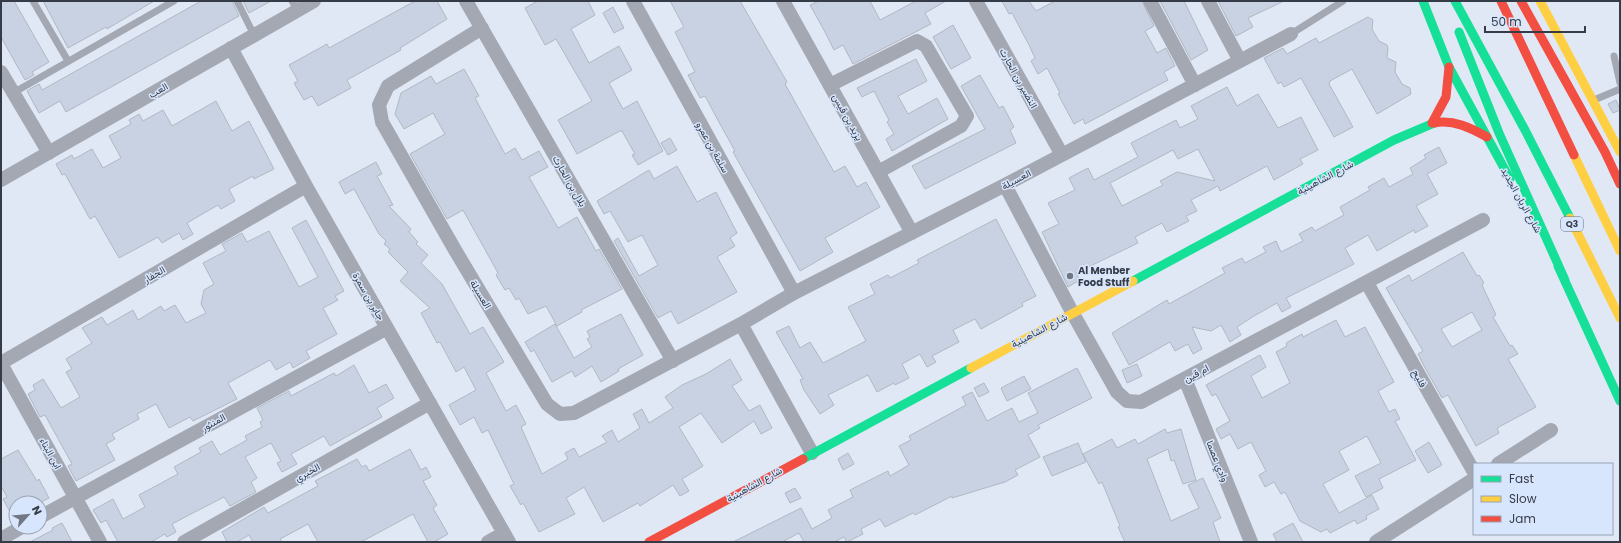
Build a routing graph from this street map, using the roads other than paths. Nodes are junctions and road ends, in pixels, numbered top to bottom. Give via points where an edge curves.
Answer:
1 (33, 1) edge
2 (174, 1) edge
3 (237, 1) edge
4 (314, 1) edge
5 (466, 1) edge
6 (633, 1) edge
7 (783, 1) edge
8 (976, 1) edge
9 (1150, 1) edge
10 (1208, 1) edge
11 (1343, 1) edge
12 (1423, 1) edge
13 (1447, 1) edge
14 (1455, 1) edge
15 (1502, 1) edge
16 (1520, 1) edge
17 (1540, 1) edge
18 (295, 6) edge
19 (482, 28) junction
20 (1291, 34) joint
21 (254, 35) junction
22 (231, 48) junction
23 (1614, 56) dead end
24 (68, 61) junction
25 (1240, 61) junction
26 (1449, 67) junction
27 (1, 72) edge
28 (1620, 84) edge
29 (1194, 85) junction
30 (830, 86) junction
31 (1620, 89) edge
32 (13, 93) junction
33 (1593, 100) junction
34 (1432, 123) junction
35 (1487, 137) junction
36 (1620, 152) edge
37 (49, 153) junction
38 (1062, 155) junction
39 (878, 172) junction
40 (1, 180) edge
41 (1620, 184) edge
42 (1006, 185) junction
43 (306, 186) junction
44 (1483, 220) dead end
45 (912, 232) junction
46 (1620, 251) edge
47 (1566, 280) junction
48 (1367, 283) junction
49 (794, 293) junction
50 (1072, 312) junction
51 (1620, 318) edge
52 (740, 324) junction
53 (387, 328) junction
54 (673, 361) junction
55 (1, 363) edge
56 (1185, 379) junction
57 (1620, 400) edge
58 (430, 403) junction
59 (1551, 430) dead end
60 (812, 453) junction
61 (1500, 463) edge
62 (1473, 470) edge
63 (1473, 480) edge
64 (76, 497) junction
65 (48, 513) edge
66 (507, 537) edge
67 (100, 542) edge
68 (184, 542) edge
69 (488, 542) edge
70 (649, 542) edge
71 (1251, 542) edge
72 (1376, 542) edge

1 - 24 lane
2 - 24 lane
3 - 21 lane
4 - 18 street, العب
5 - 19 street, بلال بن الحارث
6 - 49 street, سلمة بن عمرو
7 - 30 street, يزيد بن قيس
8 - 38 street, النضير بن الحارث
9 - 29 street
10 - 25 street
11 - 20 lane
12 - 26 main road, شارع الريان الجديد
13 - 47 main road via 1499,133
14 - 51 main road, Q3 via 1525,130
15 - 46 main road
16 - 41 main road via 1605,152
17 - 33 main road
18 - 21 street, العب
19 - 54 street, بلال بن الحارث
19 - 54 street, العسيلة via 388,86 379,105 382,122 455,250 547,404 560,414 574,413
20 - 25 street, العسيلة
21 - 22 street, العب
22 - 37 street, العب
22 - 43 street, جابر بن سمرة
23 - 28 lane
24 - 32 lane
25 - 29 street, العسيلة
26 - 34 main road via 1449,87 1443,106
26 - 35 main road, شارع الريان الجديد
27 - 32 street
29 - 38 street, العسيلة
30 - 39 street, يزيد بن قيس
30 - 39 street via 917,41 926,46 967,116 961,126
31 - 33 lane
32 - 37 street
33 - 36 main road
34 - 35 main road, شارع الشاهينية via 1461,125
34 - 50 main road, شارع الشاهينية via 1394,140
35 - 47 main road, شارع الريان الجديد
37 - 40 street, العب
38 - 42 street, العسيلة
39 - 45 street, يزيد بن قيس
42 - 45 street, العسيلة
42 - 50 street, ام قين
43 - 53 street, جابر بن سمرة
43 - 55 street, الجفار
44 - 48 street, ام قين
45 - 49 street, العسيلة
47 - 57 main road, شارع الريان الجديد
48 - 56 street, ام قين
48 - 62 street, فليح
49 - 52 street, العسيلة
50 - 56 street, ام قين via 1117,392 1127,401 1141,402
50 - 60 main road, شارع الشاهينية
52 - 54 street, العسيلة
52 - 60 street
53 - 58 street, جابر بن سمرة
53 - 64 street, المنثور
55 - 64 street, ابن البناء
56 - 71 street, وادي عصما
58 - 66 street, جابر بن سمرة
58 - 68 street, الخيري
59 - 61 street
60 - 70 main road, شارع الشاهينية
63 - 72 street
64 - 65 street, المنثور
64 - 67 street, ابن البناء
66 - 69 street

